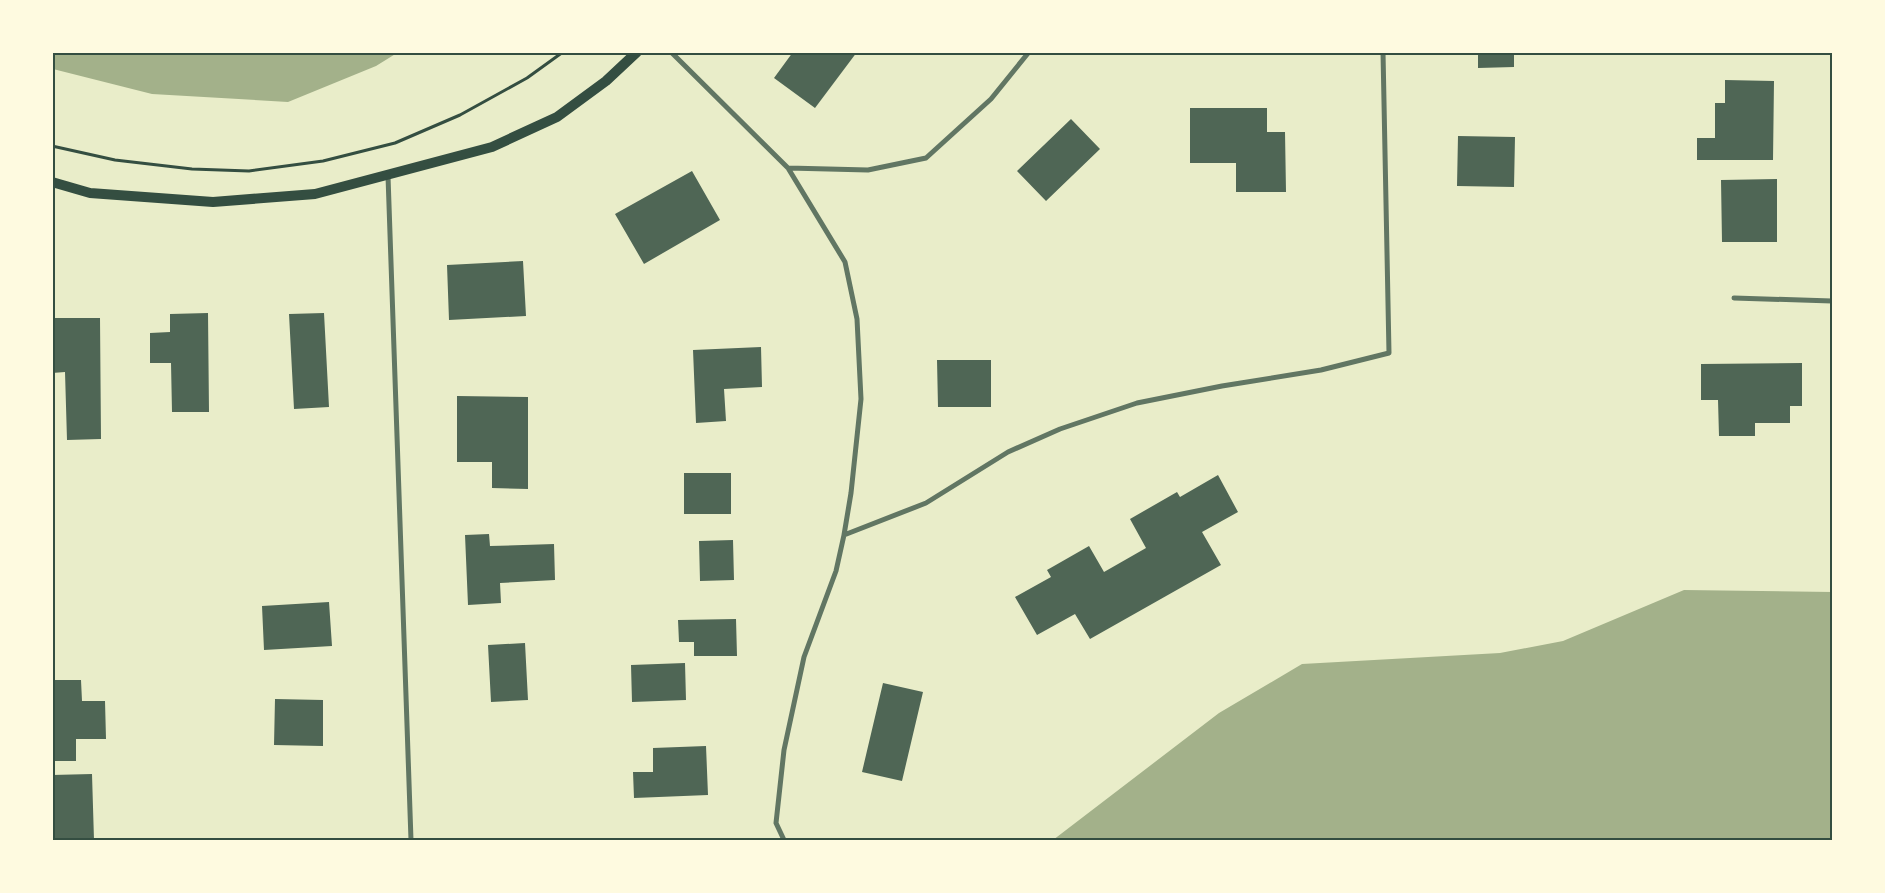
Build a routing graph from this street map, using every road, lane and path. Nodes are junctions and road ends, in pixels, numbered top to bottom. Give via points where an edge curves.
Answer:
1 (563, 52) edge
2 (637, 52) edge
3 (671, 52) edge
4 (1029, 52) edge
5 (1384, 52) edge
6 (52, 146) edge
7 (788, 168) junction
8 (388, 176) junction
9 (52, 182) edge
10 (1734, 298) dead end
11 (1832, 301) edge
12 (844, 534) junction
13 (411, 840) edge
14 (784, 840) edge

1 - 6 path via 527,78 460,115 395,143 323,161 249,171 192,169 115,160
2 - 8 main road via 606,81 557,117 492,147
3 - 7 street
4 - 7 street via 992,99 926,158 868,170
5 - 12 street via 1390,353 1321,370 1137,403 1060,429 1008,452 926,503
7 - 12 street via 845,262 857,319 861,399
8 - 9 main road via 315,194 213,202 90,194
8 - 13 street
10 - 11 street
12 - 14 street via 836,571 804,657 784,750 776,823

